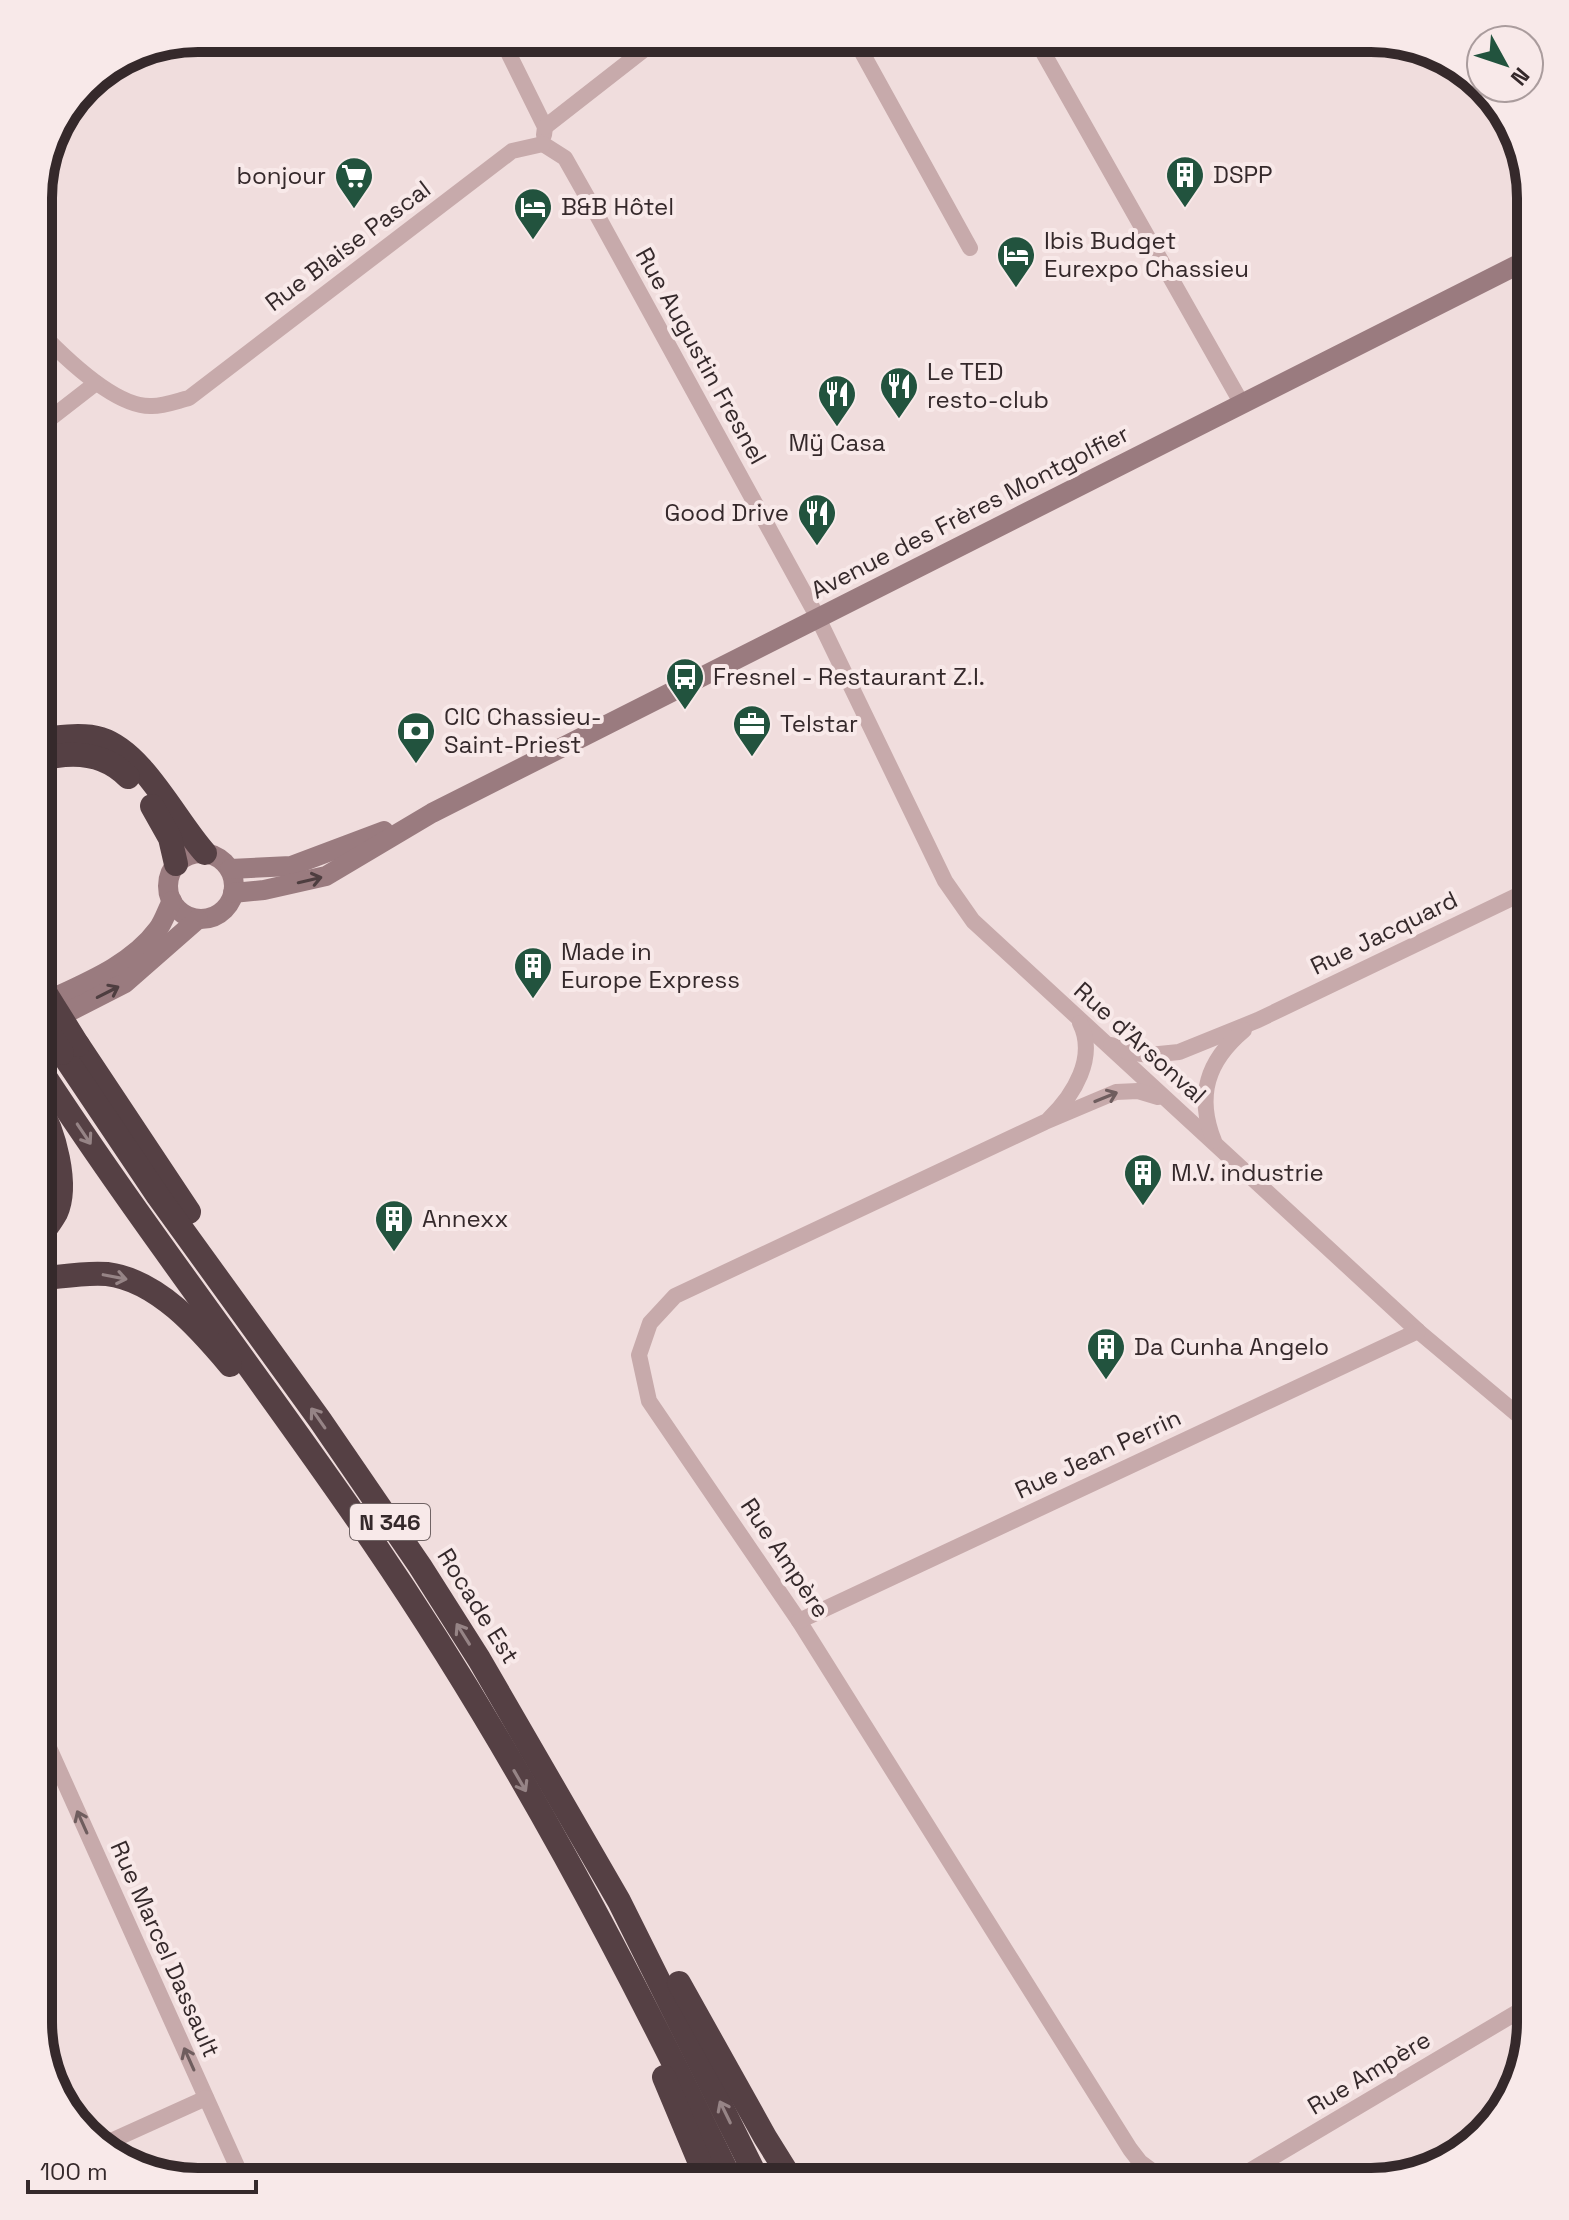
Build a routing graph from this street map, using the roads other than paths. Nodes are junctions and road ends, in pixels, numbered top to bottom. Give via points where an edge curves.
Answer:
1 (507, 52) edge
2 (643, 52) edge
3 (862, 52) edge
4 (1043, 52) edge
5 (544, 136) junction
6 (970, 248) dead end
7 (1517, 265) edge
8 (52, 343) edge
9 (96, 383) junction
10 (1242, 404) junction
11 (52, 417) edge
12 (818, 618) junction
13 (52, 738) edge
14 (52, 758) edge
15 (432, 813) junction
16 (205, 853) junction
17 (176, 864) junction
18 (230, 869) junction
19 (233, 893) junction
20 (1517, 896) edge
21 (172, 901) junction
22 (198, 919) junction
23 (52, 998) edge
24 (52, 1011) edge
25 (52, 1020) edge
26 (1258, 1020) junction
27 (1079, 1021) junction
28 (52, 1031) edge
29 (1099, 1039) junction
30 (70, 1049) junction
31 (52, 1087) edge
32 (1169, 1103) junction
33 (1045, 1122) junction
34 (52, 1132) edge
35 (1215, 1142) junction
36 (52, 1218) edge
37 (52, 1278) edge
38 (1418, 1331) junction
39 (274, 1401) junction
40 (1517, 1414) edge
41 (799, 1621) junction
42 (52, 1754) edge
43 (619, 1901) junction
44 (629, 1976) junction
45 (1517, 2012) edge
46 (206, 2098) junction
47 (113, 2140) edge
48 (238, 2168) edge
49 (702, 2168) edge
50 (725, 2168) edge
51 (752, 2168) edge
52 (784, 2168) edge
53 (1148, 2168) edge
54 (1255, 2168) edge

1 - 5 street, Rue Augustin Fresnel
2 - 5 street
3 - 6 street
4 - 10 street
5 - 9 street, Rue Blaise Pascal via 512,151 189,398 150,407
5 - 12 street, Rue Augustin Fresnel via 565,158
7 - 10 street, Avenue des Frères Montgolfier
8 - 9 street
9 - 11 street
10 - 12 street, Avenue des Frères Montgolfier
12 - 15 street, Avenue des Frères Montgolfier
12 - 27 street, Rue d'Arsonval via 945,881 973,921
13 - 16 highway via 102,740 120,751 150,777
14 - 17 highway via 76,754 116,765 160,818
15 - 18 street, Avenue des Frères Montgolfier via 291,866
19 -> 15 street, Avenue des Frères Montgolfier via 326,876
16 - 17 street
16 - 18 street
17 - 21 street via 168,885
18 - 19 street
19 - 22 street via 218,914
20 - 26 street, Rue Jacquard
21 - 22 street via 185,915
21 - 23 street via 158,929 130,956
25 -> 22 street via 125,983
24 - 30 highway, bridge
26 - 29 street, Rue Jacquard via 1167,1055 1128,1052
26 - 35 street, Rue Jacquard via 1224,1049 1211,1069 1206,1106
27 - 29 street, Rue d'Arsonval
27 - 33 street, Rue Ampère via 1086,1039 1084,1067 1067,1098
28 - 30 highway, bridge
29 - 32 street, Rue d'Arsonval
43 -> 30 highway, Rocade Est / N 346 via 437,1593 268,1348 264,1321
31 -> 39 highway, N 346
33 -> 32 street, Rue Ampère via 1124,1091
32 - 35 street, Rue d'Arsonval
33 - 41 street, Rue Ampère via 675,1296 650,1323 639,1355 649,1401
34 - 36 highway via 61,1170
35 - 38 street, Rue d'Arsonval
37 -> 39 highway via 108,1274 132,1280 160,1297 242,1380
38 - 40 street, Rue d'Arsonval
38 - 41 street, Rue Jean Perrin
39 -> 44 highway, N 346 via 441,1648
41 - 53 street, Rue Ampère via 1130,2149
46 -> 42 street, Rue Marcel Dassault
51 -> 43 highway, Rocade Est / N 346
43 - 52 highway via 645,1921
44 - 49 highway via 628,2000
44 - 50 highway, N 346
45 - 54 street, Rue Ampère
46 - 47 street
46 - 48 street, Rue Marcel Dassault

